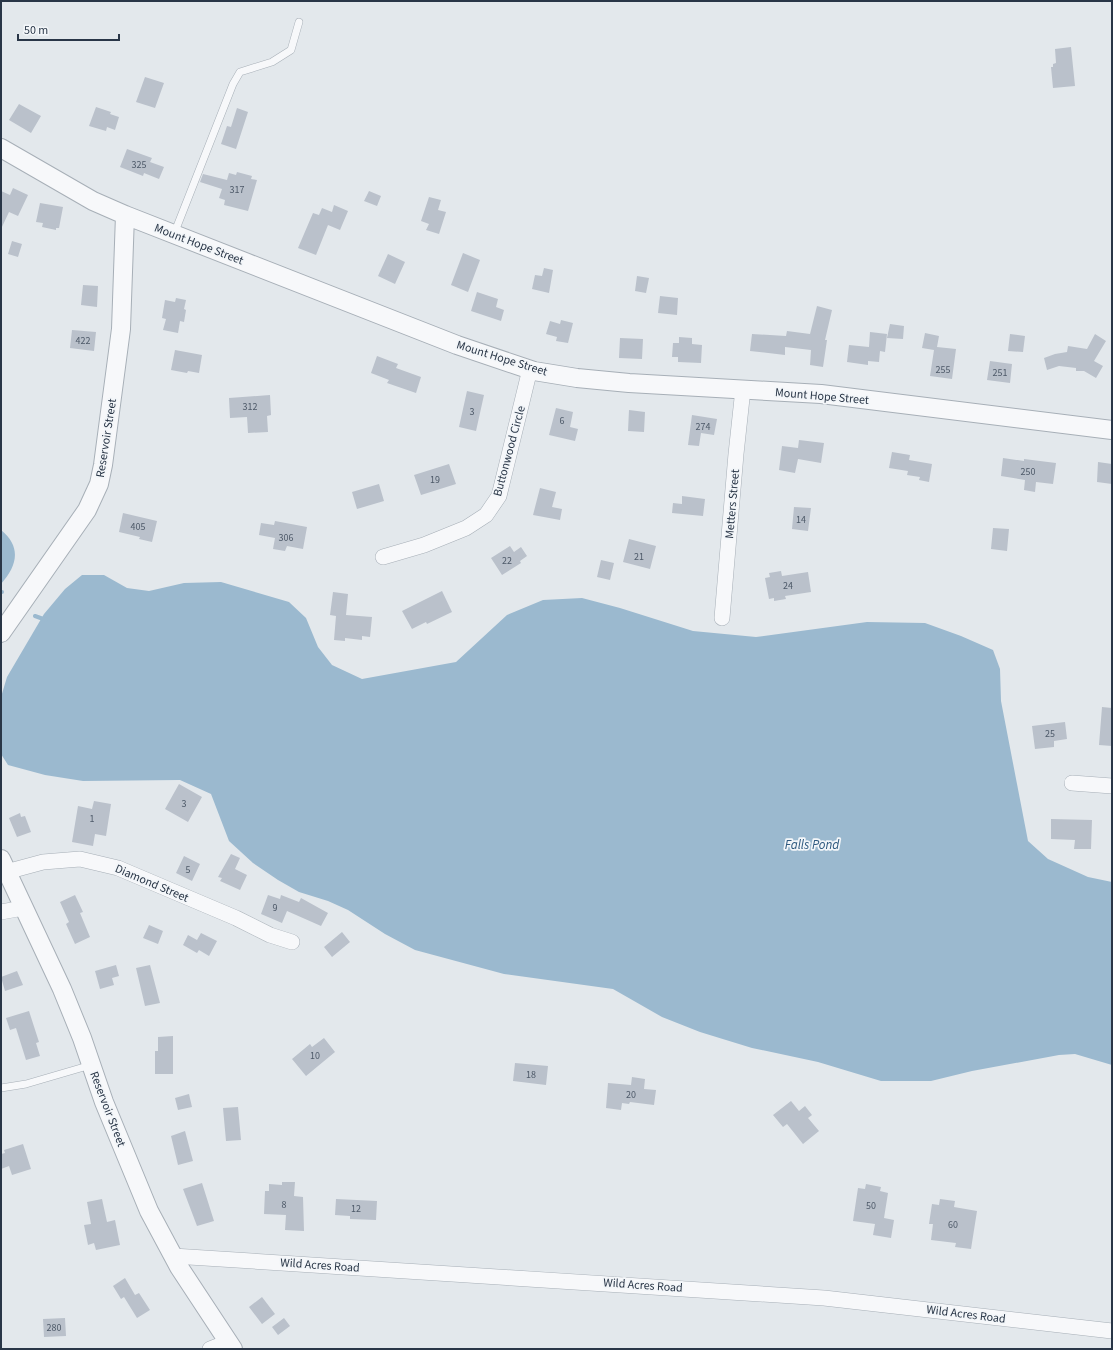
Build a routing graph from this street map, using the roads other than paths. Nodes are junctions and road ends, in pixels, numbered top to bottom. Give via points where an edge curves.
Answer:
1 (299, 22) dead end
2 (1, 148) edge
3 (125, 215) junction
4 (174, 234) junction
5 (530, 369) junction
6 (743, 389) junction
7 (1112, 430) edge
8 (383, 557) dead end
9 (722, 618) dead end
10 (1, 633) edge
11 (1072, 784) dead end
12 (1112, 786) edge
13 (3, 866) edge
14 (22, 908) junction
15 (1, 912) edge
16 (292, 942) dead end
17 (91, 1065) junction
18 (1, 1088) edge
19 (173, 1256) junction
20 (1112, 1331) edge
21 (230, 1345) edge
22 (210, 1349) edge

1 - 4 lane via 291,50 272,62 240,72
2 - 3 street, Mount Hope Street via 93,201
3 - 4 street, Mount Hope Street
3 - 10 street, Reservoir Street via 121,329 99,484 87,510
4 - 5 street, Mount Hope Street via 458,346
5 - 6 street, Mount Hope Street via 577,378
5 - 8 street, Buttonwood Circle via 499,496 486,515 466,528 424,545
6 - 7 street, Mount Hope Street via 821,394
6 - 9 street, Metters Street
11 - 12 street
13 - 14 street, Reservoir Street
13 - 16 street, Diamond Street via 80,859 118,868 270,935
14 - 15 street
14 - 17 street, Reservoir Street via 62,989
17 - 18 lane via 26,1084
17 - 19 street, Reservoir Street via 146,1204
19 - 20 street, Wild Acres Road via 824,1298
19 - 21 street, Reservoir Street
21 - 22 street

